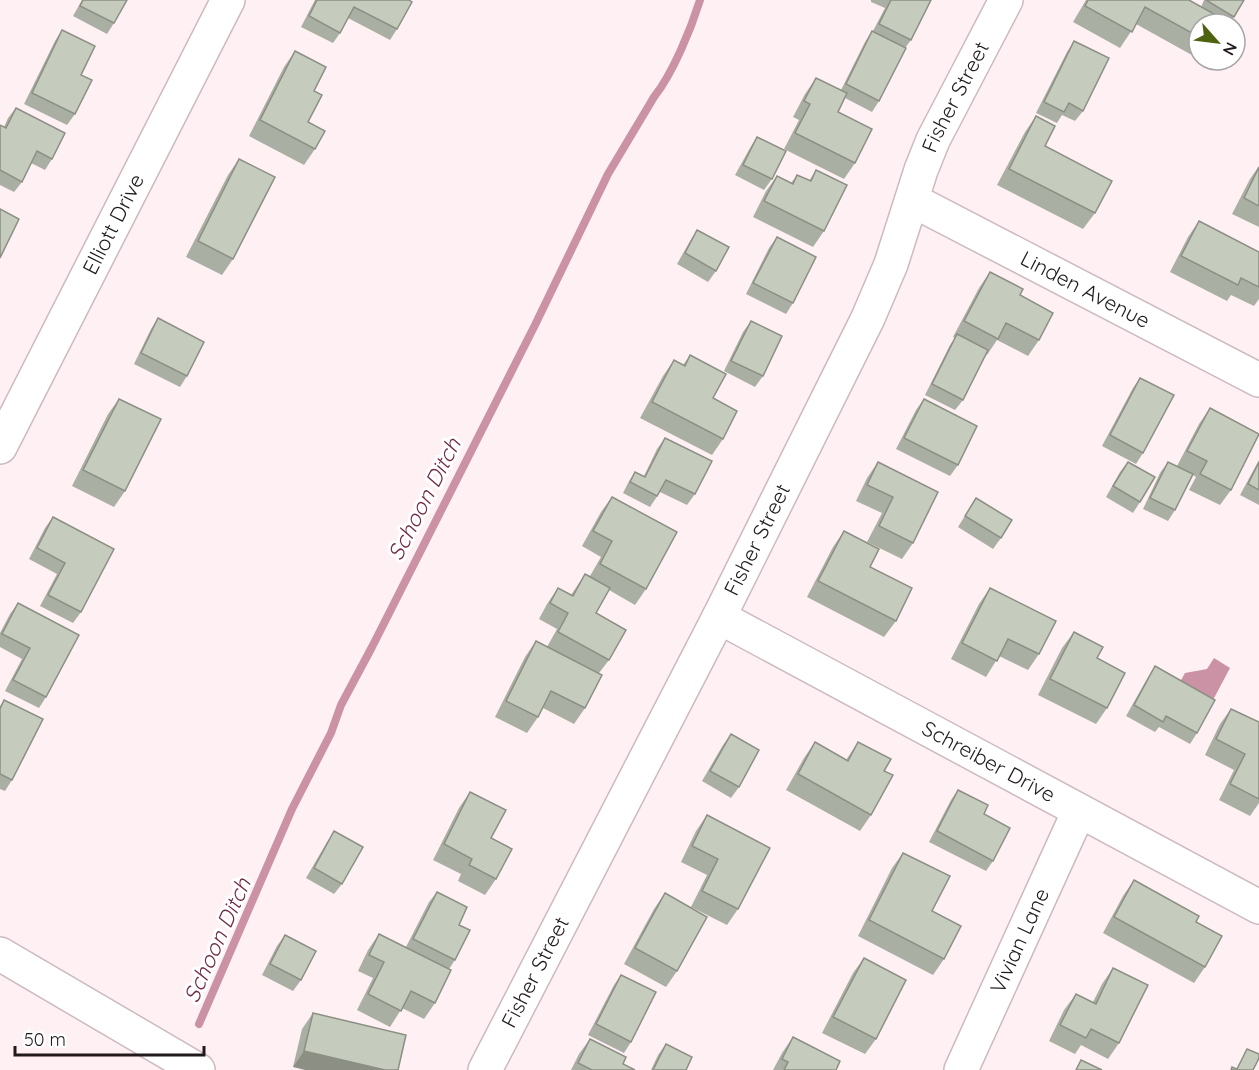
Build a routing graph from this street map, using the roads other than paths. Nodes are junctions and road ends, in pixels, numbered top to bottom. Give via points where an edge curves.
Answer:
1 (228, 0) edge
2 (1006, 0) edge
3 (912, 200) junction
4 (1259, 380) edge
5 (0, 447) edge
6 (718, 617) junction
7 (1079, 811) junction
8 (1259, 907) edge
9 (0, 954) edge
10 (198, 1070) edge
11 (485, 1070) edge
12 (961, 1070) edge

1 - 5 street, Elliott Drive
2 - 3 street, Fisher Street via 933,140
3 - 4 street, Linden Avenue
3 - 6 street, Fisher Street via 868,318
6 - 7 street, Schreiber Drive
6 - 11 street, Fisher Street
7 - 8 street, Schreiber Drive
7 - 12 street, Vivian Lane
9 - 10 street

